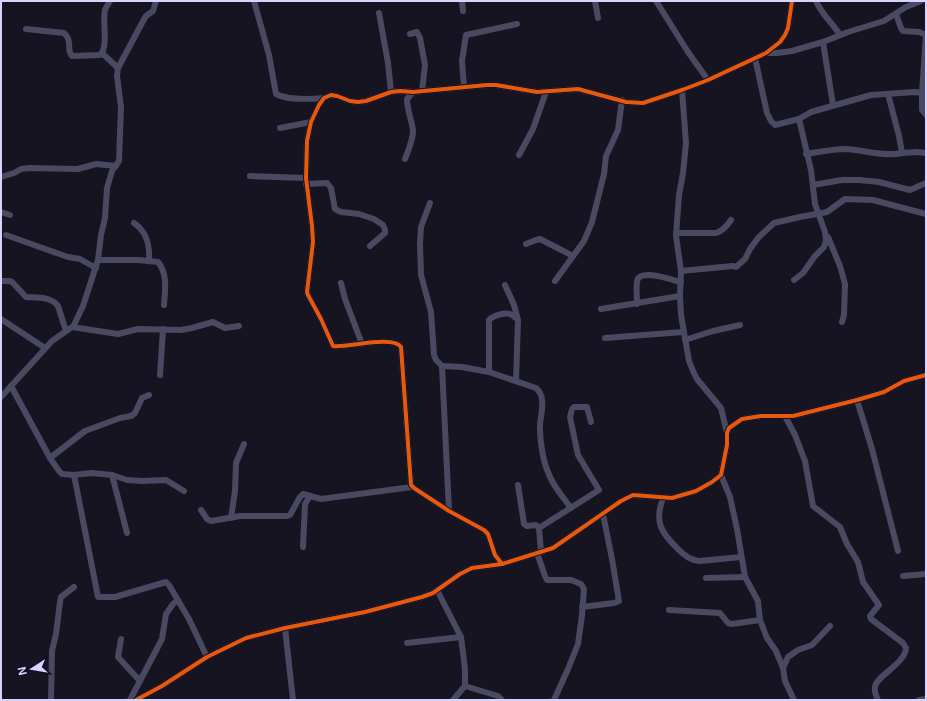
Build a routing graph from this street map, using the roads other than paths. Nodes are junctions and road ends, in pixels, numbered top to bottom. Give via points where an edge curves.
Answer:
1 (110, 1) edge
2 (156, 1) edge
3 (254, 1) edge
4 (462, 1) edge
5 (595, 1) edge
6 (656, 1) edge
7 (792, 1) edge
8 (816, 1) edge
9 (921, 1) edge
10 (463, 11) dead end
11 (379, 13) dead end
12 (896, 14) junction
13 (598, 18) dead end
14 (517, 24) dead end
15 (26, 28) dead end
16 (410, 34) dead end
17 (840, 35) junction
18 (926, 35) edge
19 (823, 42) junction
20 (102, 53) junction
21 (766, 53) junction
22 (755, 58) junction
23 (118, 68) junction
24 (708, 80) junction
25 (464, 87) junction
26 (682, 90) junction
27 (422, 91) junction
28 (391, 92) junction
29 (413, 92) junction
30 (546, 92) junction
31 (922, 93) junction
32 (888, 94) junction
33 (324, 98) junction
34 (622, 100) junction
35 (834, 105) junction
36 (926, 115) edge
37 (799, 119) junction
38 (311, 122) junction
39 (280, 128) dead end
40 (902, 153) junction
41 (926, 153) edge
42 (806, 154) junction
43 (519, 155) dead end
44 (405, 159) dead end
45 (116, 166) junction
46 (250, 176) dead end
47 (1, 177) edge
48 (306, 181) junction
49 (926, 183) edge
50 (813, 185) junction
51 (430, 202) dead end
52 (1, 212) edge
53 (819, 214) junction
54 (926, 214) edge
55 (10, 215) dead end
56 (731, 220) dead end
57 (134, 223) dead end
58 (825, 232) junction
59 (676, 233) junction
60 (6, 235) dead end
61 (526, 244) dead end
62 (370, 246) dead end
63 (573, 256) junction
64 (98, 260) junction
65 (149, 261) junction
66 (96, 268) junction
67 (681, 271) junction
68 (794, 280) dead end
69 (555, 281) dead end
70 (1, 282) edge
71 (681, 282) junction
72 (341, 283) dead end
73 (505, 285) dead end
74 (680, 296) junction
75 (164, 304) dead end
76 (637, 304) junction
77 (601, 309) dead end
78 (518, 320) junction
79 (2, 322) edge
80 (842, 322) dead end
81 (740, 325) dead end
82 (239, 326) dead end
83 (73, 327) junction
84 (163, 329) junction
85 (66, 331) junction
86 (683, 332) junction
87 (605, 338) dead end
88 (685, 340) junction
89 (362, 344) junction
90 (45, 348) junction
91 (442, 366) junction
92 (489, 372) junction
93 (160, 375) dead end
94 (926, 375) edge
95 (516, 381) junction
96 (11, 386) junction
97 (149, 395) dead end
98 (1, 397) edge
99 (857, 400) junction
100 (785, 416) junction
101 (591, 422) dead end
102 (727, 433) junction
103 (244, 444) dead end
104 (50, 458) junction
105 (74, 475) junction
106 (112, 475) junction
107 (721, 475) junction
108 (518, 485) dead end
109 (412, 487) junction
110 (184, 491) dead end
111 (310, 496) junction
112 (663, 498) junction
113 (571, 508) junction
114 (201, 510) dead end
115 (449, 511) junction
116 (602, 514) junction
117 (231, 518) junction
118 (539, 528) junction
119 (127, 533) dead end
120 (303, 547) dead end
121 (898, 551) dead end
122 (539, 553) junction
123 (741, 557) junction
124 (502, 564) junction
125 (926, 574) edge
126 (903, 576) dead end
127 (744, 577) junction
128 (706, 578) dead end
129 (74, 587) dead end
130 (437, 590) junction
131 (178, 600) junction
132 (582, 607) junction
133 (669, 610) dead end
134 (760, 620) junction
135 (830, 626) dead end
136 (286, 628) junction
137 (461, 637) junction
138 (121, 639) dead end
139 (407, 643) dead end
140 (207, 657) junction
141 (783, 668) junction
142 (140, 681) junction
143 (465, 686) junction
144 (926, 699) edge
145 (51, 700) edge
146 (130, 700) edge
147 (136, 700) edge
148 (293, 700) edge
149 (453, 700) edge
150 (502, 700) edge
151 (554, 700) edge
152 (794, 700) edge
153 (878, 700) edge
154 (919, 700) edge

1 - 20 street via 105,10
2 - 23 street via 153,11 142,22
3 - 33 street via 272,67 276,94 310,100
4 - 10 street
5 - 13 street
6 - 24 street
7 - 21 street via 785,35
8 - 17 street via 822,13
9 - 12 street
11 - 28 street
12 - 17 street via 884,21
12 - 18 street via 903,31
14 - 25 street via 466,35 462,61
15 - 20 street via 64,33 69,39 72,56 98,56
16 - 27 street via 417,32 420,38 425,64
17 - 19 street
18 - 31 street
19 - 21 street via 792,51
19 - 35 street
20 - 23 street
21 - 22 street
22 - 24 street
22 - 37 street via 767,113 773,124
23 - 45 street via 121,115 120,154
24 - 26 street
25 - 27 street
25 - 30 street via 496,86
26 - 34 street via 643,103
26 - 59 street via 686,143
27 - 29 street
28 - 29 street
28 - 33 street via 358,102 331,95
29 - 44 street via 407,100 413,132
30 - 34 street via 578,89
30 - 43 street via 533,129
31 - 32 street
31 - 36 street via 922,110
32 - 35 street via 871,95
32 - 40 street
33 - 38 street
34 - 63 street via 618,130 606,156 592,222 584,241
35 - 37 street
37 - 42 street
38 - 39 street
38 - 48 street via 307,141
40 - 41 street
40 - 42 street via 888,155 845,149
42 - 50 street
45 - 47 street via 96,164 78,169 24,168
45 - 64 street via 109,177
46 - 48 street
48 - 62 street via 327,183 331,188 335,209 369,217 383,225 385,233
48 - 89 street via 313,242 308,295 333,346
49 - 50 street via 910,190 859,180
50 - 53 street
51 - 91 street via 421,227 421,275 431,312 434,355
52 - 55 street
53 - 54 street via 829,211 843,200 852,199 873,200
53 - 58 street
53 - 67 street via 774,223 758,238 745,259 736,267
56 - 59 street via 716,233
57 - 65 street via 144,233 149,249
58 - 68 street via 824,247
58 - 80 street via 845,284
59 - 67 street
60 - 66 street via 80,259
61 - 63 street via 540,240
63 - 69 street
64 - 65 street
64 - 66 street
65 - 75 street via 158,262 164,271
66 - 83 street
67 - 71 street
70 - 85 street via 11,281 26,297 43,298 55,303
71 - 74 street
71 - 76 street via 649,274 643,275 637,282
72 - 89 street
73 - 78 street
74 - 76 street
74 - 86 street
76 - 77 street
78 - 92 street via 507,313 489,320
78 - 95 street
79 - 90 street
81 - 88 street
82 - 84 street via 225,328 213,322 192,328
83 - 84 street via 118,334 138,329
83 - 85 street
84 - 93 street
85 - 90 street
86 - 87 street
86 - 88 street
88 - 102 street via 693,371 721,408
89 - 109 street via 397,343 401,347
90 - 96 street
91 - 92 street
91 - 115 street
92 - 95 street
94 - 99 street
95 - 113 street via 536,388 541,395 540,429 546,466 552,480
96 - 98 street
96 - 104 street
97 - 104 street via 142,398 131,416 85,431
99 - 100 street
99 - 121 street
100 - 102 street via 742,419 733,424
100 - 153 street via 805,461 813,506 840,527 858,562 863,582 879,605 870,616 871,619 906,648 901,659 876,683
101 - 113 street via 587,407 572,409 570,417 578,455 599,490
102 - 107 street
103 - 117 street via 236,463
104 - 105 street via 62,474
105 - 106 street
105 - 131 street via 98,597 115,597 166,582
106 - 110 street via 127,480 166,480
106 - 119 street
107 - 112 street via 696,491
107 - 123 street via 730,497
108 - 118 street via 524,524 536,525
109 - 111 street via 321,499
109 - 115 street
111 - 117 street via 301,495 289,516
111 - 120 street via 305,504
112 - 116 street via 633,495
112 - 123 street via 659,510 662,528 671,542 690,559 700,562
113 - 118 street
114 - 117 street via 211,521
115 - 124 street via 484,530
116 - 122 street via 553,548
116 - 132 street via 619,601
118 - 122 street
122 - 124 street
122 - 132 street via 547,580 571,580 581,584 584,589
123 - 127 street
124 - 130 street via 472,568
125 - 126 street
127 - 128 street
127 - 134 street via 758,601
129 - 145 street via 61,597 52,651
130 - 136 street via 385,608
130 - 137 street
131 - 140 street
131 - 142 street via 166,614 162,639
132 - 151 street via 578,644
133 - 134 street via 720,613 732,624
134 - 141 street
135 - 141 street via 812,645 788,657
136 - 140 street via 246,638
136 - 148 street
137 - 139 street
137 - 143 street
138 - 142 street via 118,657
140 - 147 street
141 - 152 street via 785,681
142 - 146 street
143 - 149 street
143 - 150 street via 498,696
144 - 154 street

